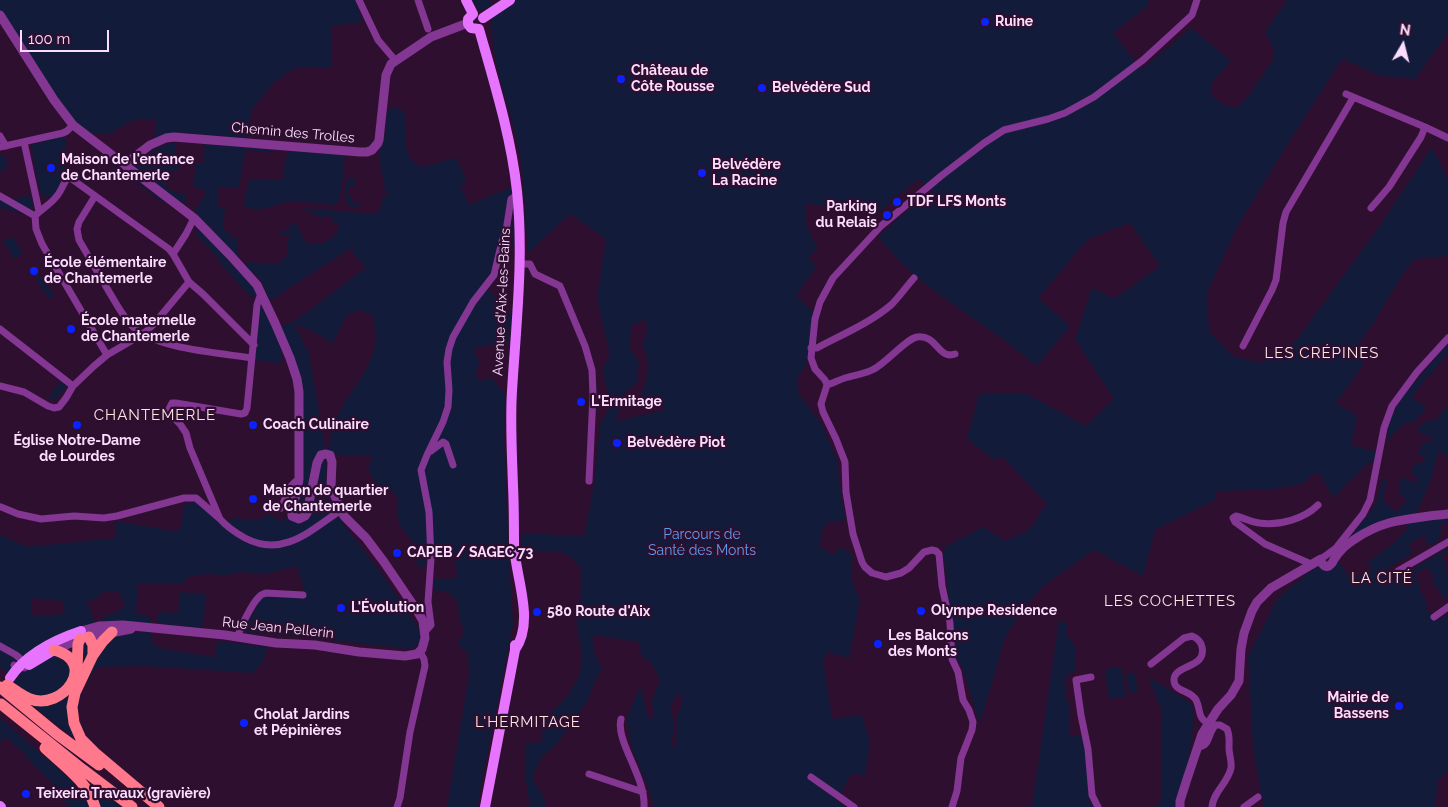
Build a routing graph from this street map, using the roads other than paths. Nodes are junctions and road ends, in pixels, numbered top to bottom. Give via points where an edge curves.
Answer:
1 (359, 0) edge
2 (418, 0) edge
3 (466, 0) edge
4 (510, 0) edge
5 (1197, 0) edge
6 (0, 15) edge
7 (483, 18) junction
8 (470, 19) junction
9 (428, 29) dead end
10 (479, 29) junction
11 (395, 60) junction
12 (1346, 94) dead end
13 (1353, 98) junction
14 (73, 126) junction
15 (1425, 127) junction
16 (0, 136) edge
17 (1448, 138) edge
18 (24, 142) junction
19 (3, 146) edge
20 (126, 166) junction
21 (518, 194) junction
22 (0, 196) edge
23 (95, 196) junction
24 (1371, 208) dead end
25 (37, 214) junction
26 (194, 218) junction
27 (173, 254) junction
28 (520, 264) junction
29 (914, 278) dead end
30 (189, 282) junction
31 (261, 293) junction
32 (0, 329) edge
33 (143, 334) junction
34 (1448, 338) edge
35 (254, 346) junction
36 (1244, 346) dead end
37 (811, 348) junction
38 (955, 354) dead end
39 (107, 355) junction
40 (252, 358) junction
41 (827, 385) junction
42 (0, 386) edge
43 (73, 386) junction
44 (448, 435) dead end
45 (442, 442) junction
46 (427, 455) junction
47 (453, 465) dead end
48 (299, 479) junction
49 (589, 481) dead end
50 (1318, 505) dead end
51 (2, 507) dead end
52 (281, 508) dead end
53 (341, 510) junction
54 (1448, 514) edge
55 (220, 519) junction
56 (1448, 542) edge
57 (1320, 559) junction
58 (1311, 564) junction
59 (1398, 571) dead end
60 (303, 595) dead end
61 (1448, 607) edge
62 (1434, 617) dead end
63 (136, 627) junction
64 (112, 632) junction
65 (425, 632) junction
66 (83, 635) junction
67 (238, 637) junction
68 (0, 646) edge
69 (54, 650) junction
70 (418, 653) junction
71 (93, 655) junction
72 (1151, 664) dead end
73 (19, 666) junction
74 (75, 674) junction
75 (1091, 677) dead end
76 (0, 680) edge
77 (6, 690) edge
78 (0, 704) edge
79 (621, 719) dead end
80 (1208, 723) junction
81 (1198, 747) junction
82 (589, 774) dead end
83 (811, 778) dead end
84 (643, 792) junction
85 (1258, 797) dead end
86 (156, 805) edge
87 (850, 806) edge
88 (95, 807) edge
89 (132, 807) edge
90 (397, 807) edge
91 (485, 807) edge
92 (644, 807) edge
93 (952, 807) edge
94 (1098, 807) edge
95 (1180, 807) edge
96 (1212, 807) edge
97 (1244, 807) edge

1 - 11 street via 378,40
2 - 9 street
3 - 8 main road
4 - 7 main road
5 - 37 street via 1192,15 1180,27 1094,97 1048,119 1004,130 881,226 833,278 820,302
6 - 14 street
7 - 8 main road via 479,14
7 - 10 main road via 483,26
8 - 10 main road via 471,28
8 - 11 street via 430,37
10 - 21 main road, Avenue d'Aix-les-Bains via 508,134
11 - 20 street, Chemin des Trolles via 386,75 379,140 367,152 174,137 150,145
12 - 13 street
13 - 15 street
13 - 36 street via 1286,212 1276,280
14 - 18 street via 67,132
14 - 20 street
15 - 17 street
15 - 24 street via 1389,187
16 - 19 street
18 - 19 street
18 - 25 street
20 - 26 street
21 - 28 main road, Avenue d'Aix-les-Bains
21 - 46 street via 512,199 494,275 473,302 449,349 448,407
22 - 25 street
23 - 25 street via 69,177 58,195
23 - 27 street
23 - 33 street via 79,222 79,240 131,325
25 - 39 street via 36,229 42,244
26 - 27 street
26 - 31 street via 243,269
27 - 30 street
28 - 49 street via 530,264 535,274 560,286 585,346 592,370 593,395
28 - 91 main road, Avenue d'Aix-les-Bains via 511,407 514,547 519,581 515,650
29 - 37 street via 880,313
30 - 33 street
30 - 35 street
31 - 35 street
31 - 48 street via 297,380
32 - 43 street
33 - 39 street
33 - 40 street via 173,346
34 - 57 street via 1392,406 1364,514 1336,548
35 - 40 street
37 - 41 street via 815,369
38 - 41 street via 945,355 933,341 915,337 874,370
39 - 43 street
40 - 55 street via 245,413 176,403 169,409 186,433
41 - 93 street via 821,404 845,462 846,492 862,562 876,575 886,577 909,568 924,552 932,550 939,554 952,659 972,722
42 - 43 street via 24,392 54,408 59,407
44 - 45 street
45 - 46 street
45 - 47 street via 446,444
46 - 65 street via 421,475 429,512 431,559 428,602 431,625
48 - 52 street via 290,487
48 - 53 street via 291,512 299,519 307,513 319,458 324,454 330,455 331,487
50 - 58 street via 1287,522 1274,524 1249,521 1239,516 1233,518 1265,544
51 - 55 street via 41,519 104,518 184,498 196,498
53 - 55 street via 301,536 274,546 242,537
53 - 65 street via 384,562 421,616
54 - 57 street via 1380,525 1353,540 1333,559 1332,564 1324,566
56 - 59 street
57 - 58 street
58 - 80 street via 1271,588 1257,602 1244,633 1239,681
60 - 67 street via 266,592 261,595
61 - 62 street
63 - 64 street, Rue Jean Pellerin
63 - 66 street, Rue Jean Pellerin via 99,626
63 - 67 street, Rue Jean Pellerin
64 - 66 street, Rue Jean Pellerin
64 - 71 highway
65 - 70 street via 425,643
66 - 69 street, Rue Jean Pellerin
66 - 71 highway via 92,642
66 - 73 main road, Rue Jean Pellerin via 65,636 42,648
66 - 74 highway via 78,644
67 - 70 street, Rue Jean Pellerin via 359,652 405,656
68 - 73 street via 16,655
69 - 73 main road, Rue Jean Pellerin
69 - 74 highway via 70,657
70 - 90 street via 425,666
71 - 86 highway via 75,693 72,713 76,728 95,753
72 - 80 street via 1184,638 1192,636 1200,641 1203,648 1200,657 1177,673 1174,683 1194,696 1198,711
74 - 77 highway via 68,688 51,700 33,700
75 - 94 street via 1076,680 1076,686 1088,749 1092,795
76 - 77 highway
77 - 86 highway via 91,759
78 - 88 highway via 78,780
78 - 89 highway
79 - 84 street via 619,726
80 - 81 street
81 - 95 street
81 - 96 street via 1206,744 1216,725 1227,729 1231,768 1215,795
82 - 84 street
83 - 87 street
84 - 92 street
85 - 97 street

